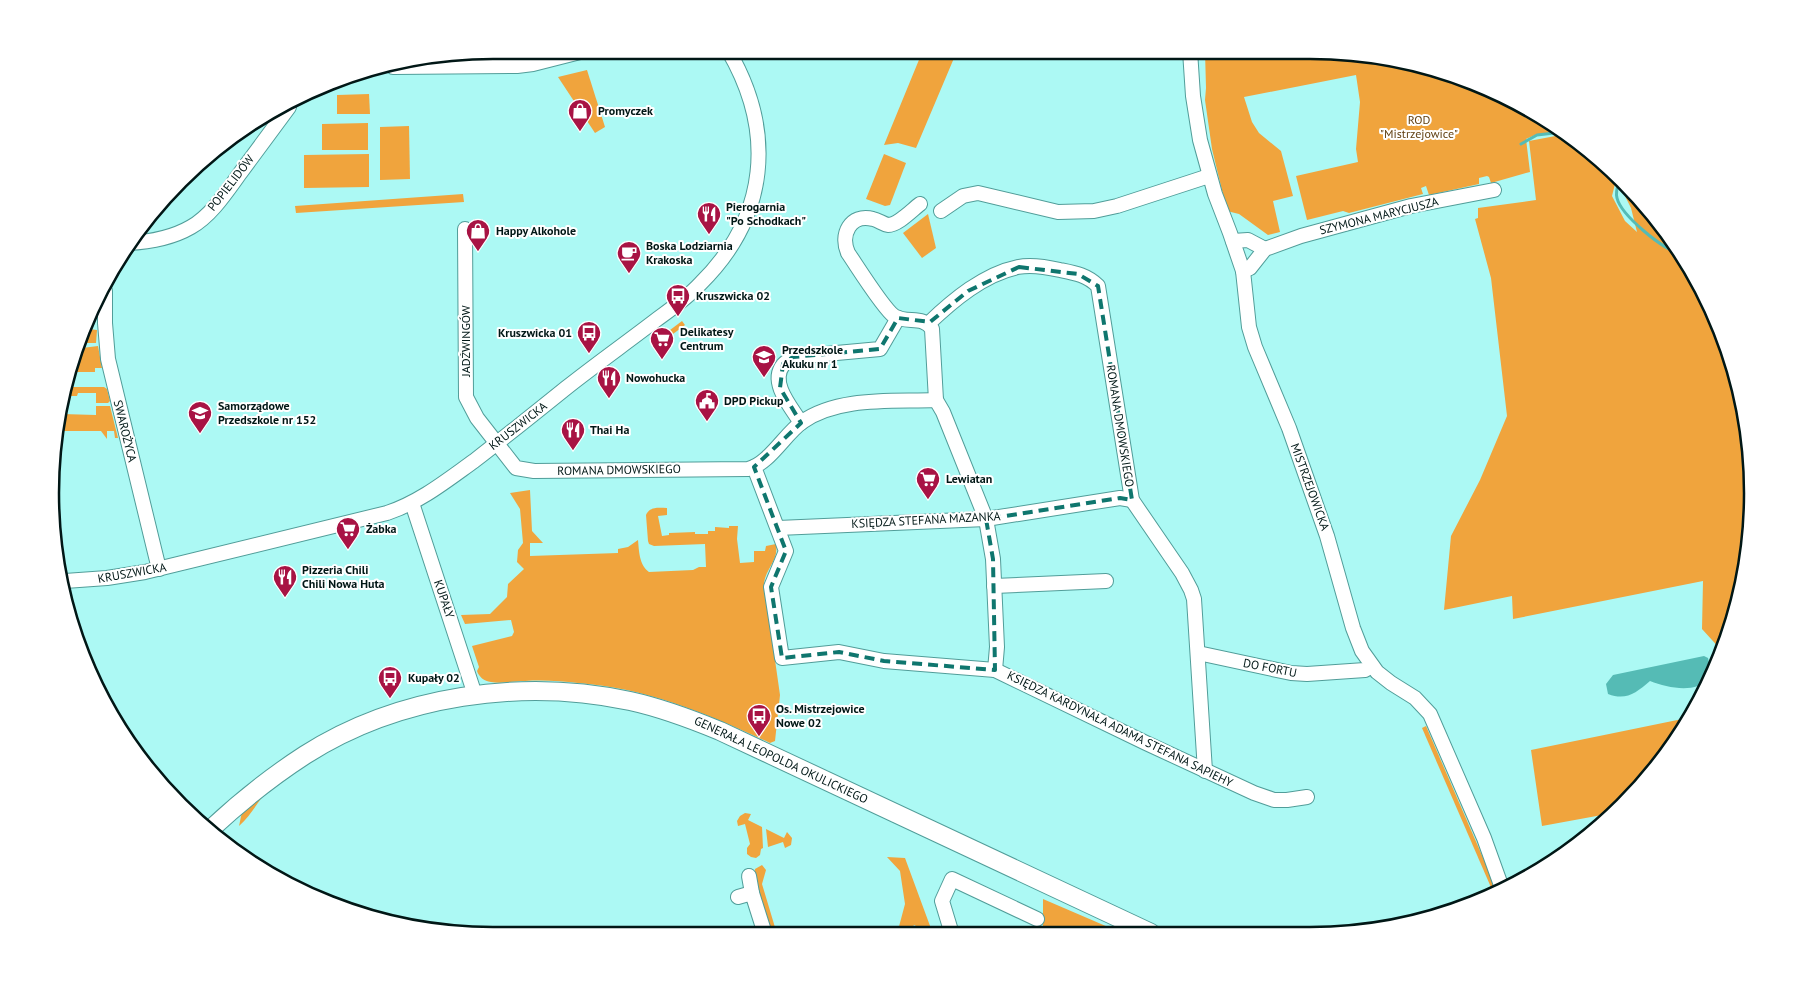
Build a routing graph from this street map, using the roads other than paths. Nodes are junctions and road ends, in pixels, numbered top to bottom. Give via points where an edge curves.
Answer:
1 (553, 59) edge
2 (732, 59) edge
3 (1191, 59) edge
4 (414, 66) edge
5 (285, 112) edge
6 (1209, 176) junction
7 (1494, 190) dead end
8 (920, 204) dead end
9 (941, 211) dead end
10 (465, 229) dead end
11 (1233, 241) junction
12 (139, 242) edge
13 (1265, 249) junction
14 (1243, 271) junction
15 (105, 299) edge
16 (898, 318) junction
17 (928, 324) junction
18 (936, 400) junction
19 (801, 423) junction
20 (497, 443) junction
21 (754, 467) junction
22 (1132, 500) junction
23 (412, 503) junction
24 (986, 518) junction
25 (778, 528) junction
26 (159, 569) junction
27 (68, 581) edge
28 (1106, 581) dead end
29 (994, 586) junction
30 (1198, 653) junction
31 (1372, 666) junction
32 (995, 670) junction
33 (475, 695) junction
34 (1205, 771) junction
35 (1307, 797) dead end
36 (215, 826) edge
37 (749, 876) dead end
38 (1500, 883) edge
39 (752, 892) junction
40 (738, 897) dead end
41 (1037, 919) dead end
42 (763, 927) edge
43 (950, 927) edge
44 (1138, 927) edge

1 - 4 street via 517,66
2 - 20 street, KRUSZWICKA via 756,118 759,144 752,199 735,240 699,286
3 - 6 street, MISTRZEJOWICKA via 1196,112
5 - 12 street, POPIELIDÓW via 204,218 178,233
6 - 9 street via 1094,211 1058,212 978,193 963,196
6 - 11 street, MISTRZEJOWICKA
7 - 13 street, SZYMONA MARYCJUSZA via 1411,206
8 - 16 street via 896,222 888,224 872,218 854,222 844,239 848,253 888,310
10 - 20 street, JADŹWINGÓW via 466,397 477,418
11 - 13 street via 1248,240
11 - 14 street, MISTRZEJOWICKA
13 - 14 street via 1250,268
14 - 31 street, MISTRZEJOWICKA via 1249,326 1255,347 1289,428 1327,536 1353,628
15 - 26 street, SWAROŻYCA via 108,359
16 - 17 street
16 - 19 street via 880,349 793,358 783,364 779,375 780,388
17 - 18 street via 932,330
17 - 22 street, ROMANA DMOWSKIEGO via 968,291 1019,267 1050,268 1089,277 1098,286
18 - 19 street via 851,404 824,411
18 - 24 street
19 - 21 street
20 - 21 street, ROMANA DMOWSKIEGO via 516,468 534,471
20 - 23 street, KRUSZWICKA
21 - 25 street
22 - 24 street, KSIĘDZA STEFANA MAZANKA via 1120,498
22 - 30 street, ROMANA DMOWSKIEGO via 1191,590
23 - 26 street, KRUSZWICKA via 387,513
23 - 33 street, KUPAŁY
24 - 25 street, KSIĘDZA STEFANA MAZANKA
24 - 29 street
25 - 32 street, KSIĘDZA KARDYNAŁA ADAMA STEFANA SAPIEHY via 786,552 772,587 782,658 839,652 884,661
26 - 27 street, KRUSZWICKA
28 - 29 street
29 - 32 street
30 - 31 street, DO FORTU via 1291,673 1365,670
30 - 34 street, ROMANA DMOWSKIEGO
31 - 38 street, MISTRZEJOWICKA via 1386,680 1415,698 1430,714
32 - 34 street, KSIĘDZA KARDYNAŁA ADAMA STEFANA SAPIEHY
33 - 36 main road, GENERAŁA LEOPOLDA OKULICKIEGO via 410,709 329,741 266,782
33 - 44 main road, GENERAŁA LEOPOLDA OKULICKIEGO via 539,691 576,693 631,701 688,718
34 - 35 street, KSIĘDZA KARDYNAŁA ADAMA STEFANA SAPIEHY via 1274,800
37 - 39 street
39 - 40 street
39 - 42 street
41 - 43 street via 952,878 942,901

